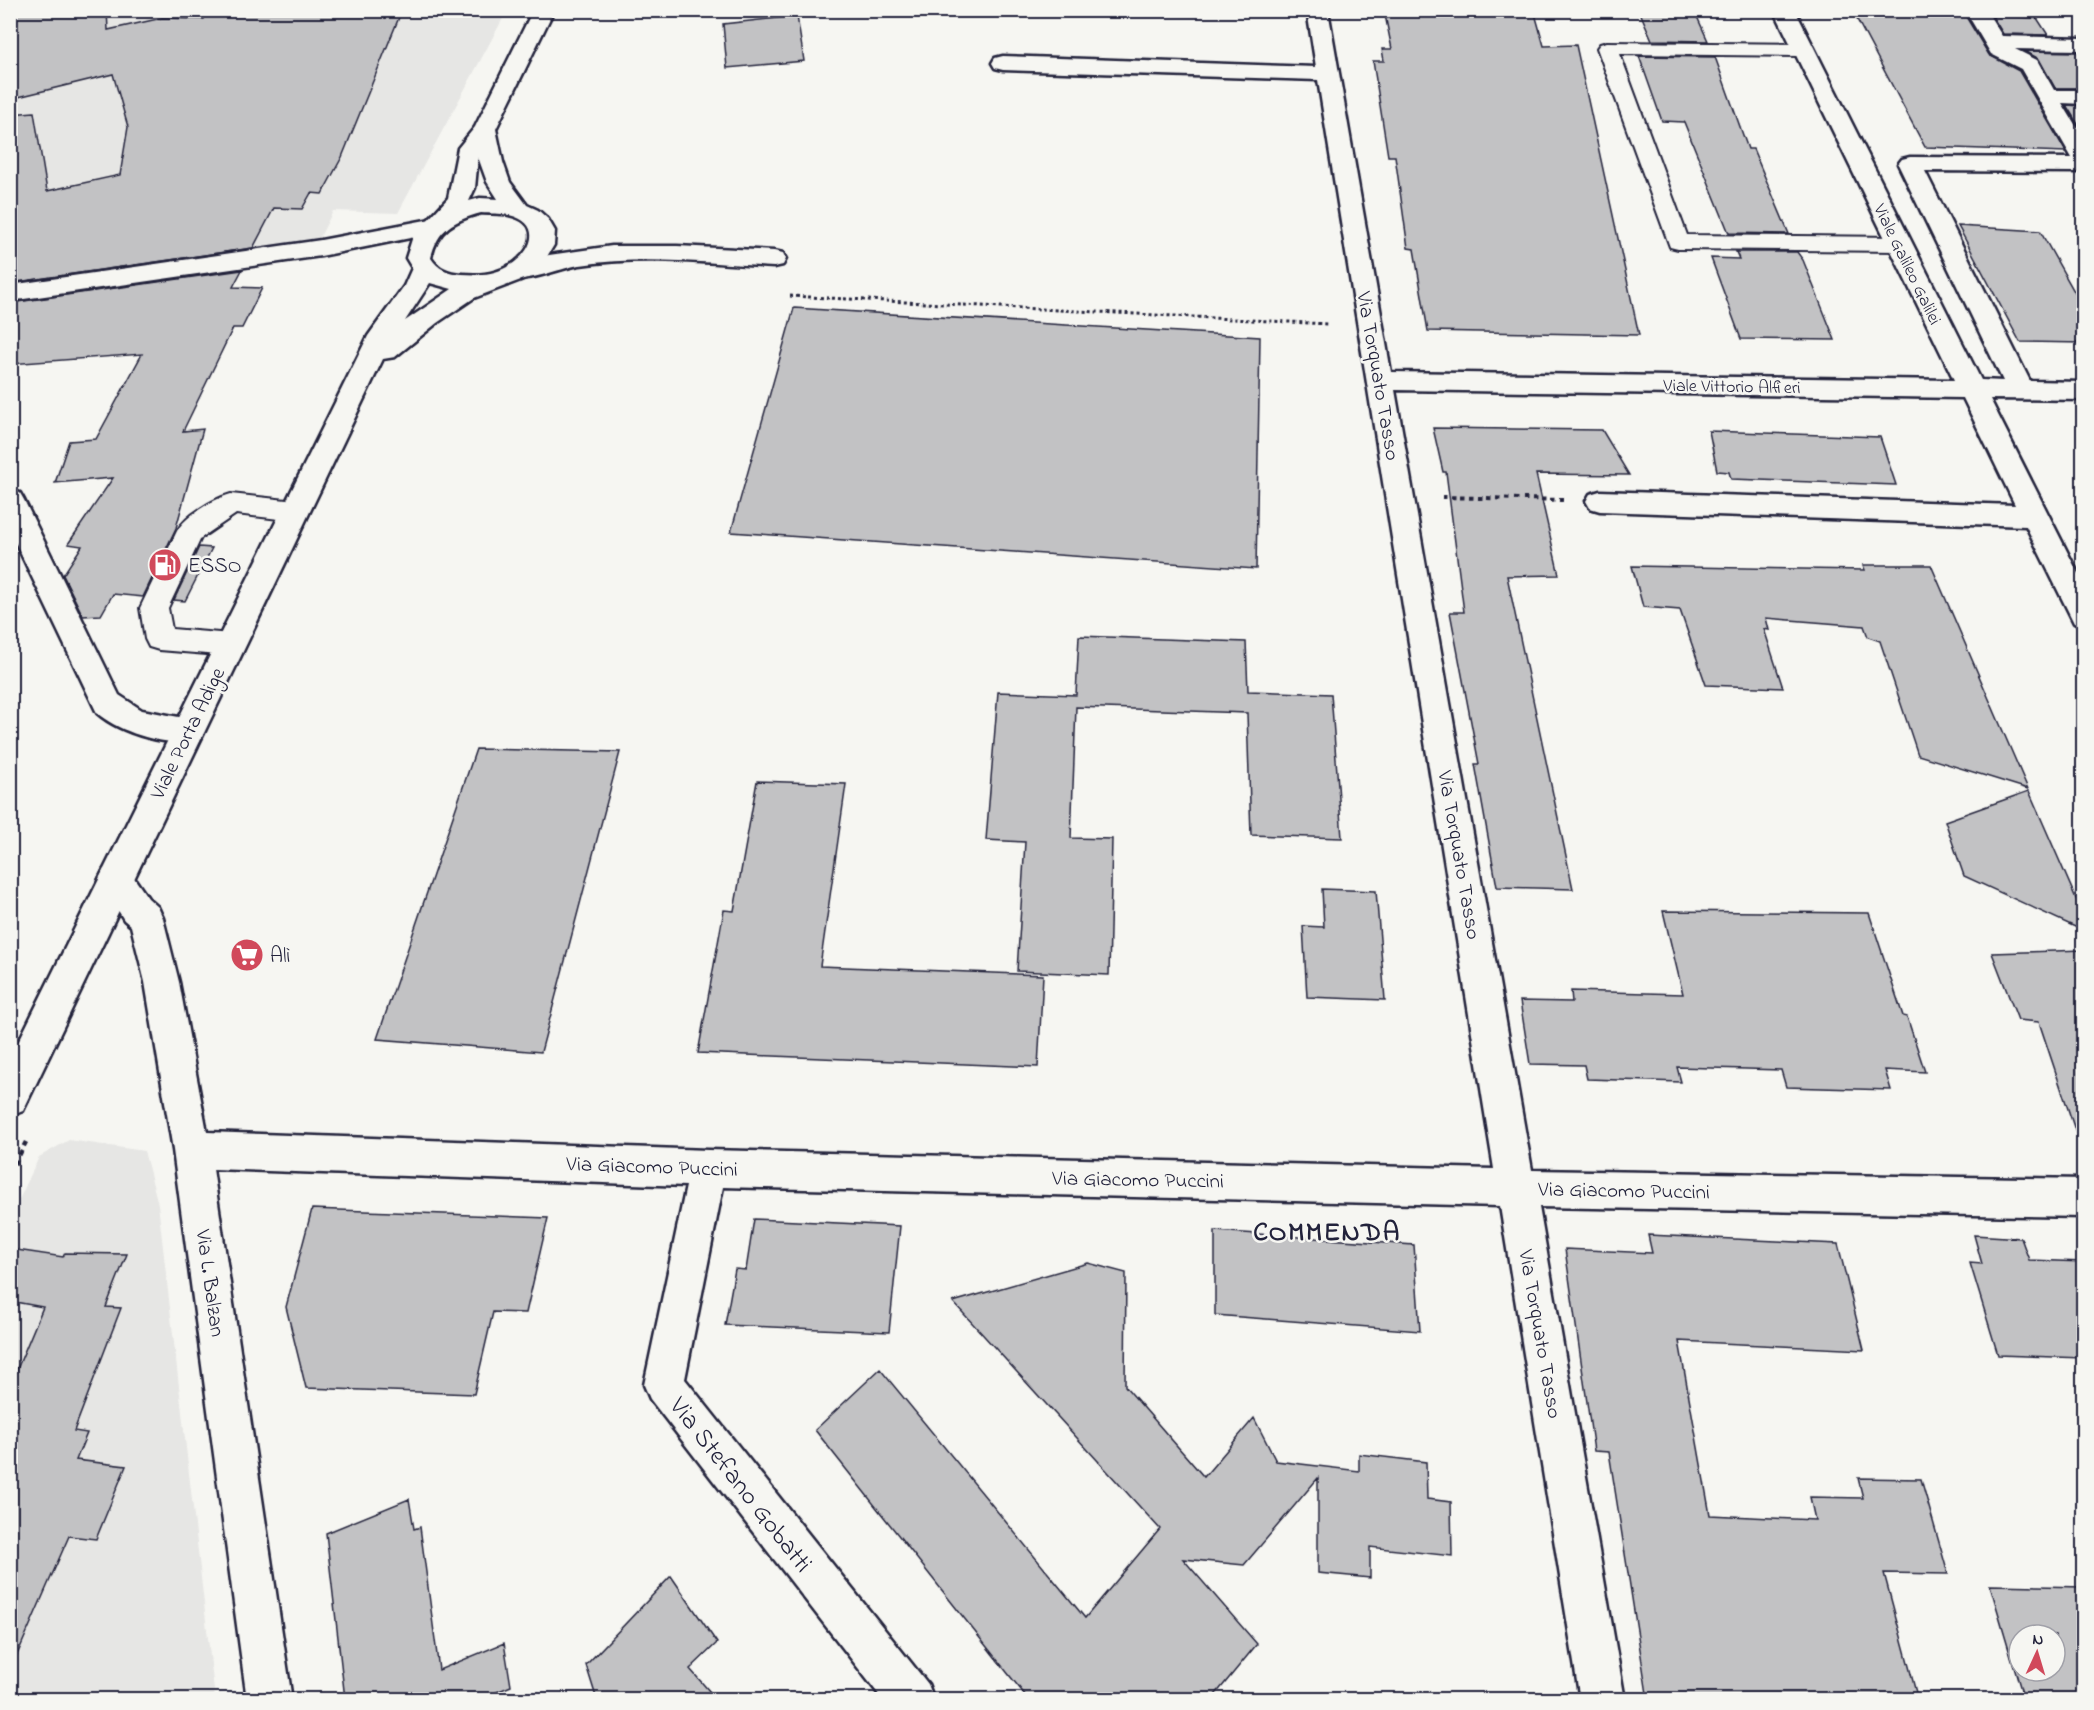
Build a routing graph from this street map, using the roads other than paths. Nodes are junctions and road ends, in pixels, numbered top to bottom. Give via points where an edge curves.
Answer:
1 (544, 10) edge
2 (1317, 10) edge
3 (1784, 10) edge
4 (1975, 10) edge
5 (1994, 42) junction
6 (2084, 44) edge
7 (1803, 50) junction
8 (1003, 63) dead end
9 (1328, 74) junction
10 (2047, 96) junction
11 (2084, 97) edge
12 (485, 129) junction
13 (2084, 159) edge
14 (2084, 165) edge
15 (518, 209) junction
16 (438, 222) junction
17 (541, 225) junction
18 (356, 243) junction
19 (1899, 244) junction
20 (621, 252) junction
21 (774, 259) dead end
22 (421, 267) junction
23 (517, 272) junction
24 (485, 283) junction
25 (10, 292) edge
26 (366, 368) junction
27 (1380, 381) junction
28 (1970, 389) junction
29 (2021, 390) junction
30 (2084, 391) edge
31 (10, 500) edge
32 (1600, 501) road end
33 (296, 511) junction
34 (2034, 516) junction
35 (2084, 615) edge
36 (231, 645) junction
37 (189, 730) junction
38 (117, 879) junction
39 (10, 1099) edge
40 (192, 1150) junction
41 (708, 1168) junction
42 (1516, 1188) junction
43 (2084, 1198) edge
44 (270, 1700) edge
45 (912, 1700) edge
46 (1603, 1700) edge

1 - 12 street, Viale Porta Adige
2 - 9 street, Via Torquato Tasso
3 - 7 street, Viale Galileo Galilei
4 - 5 street
5 - 6 street
5 - 10 street via 1999,49 2029,65
7 - 19 street, Viale Galileo Galilei
7 - 19 lane via 1607,48 1678,242
8 - 9 street
9 - 27 street, Via Torquato Tasso
10 - 11 street
10 - 13 street
12 - 15 street via 493,174 504,195
12 - 16 street, Viale Porta Adige via 469,148 459,199
14 - 29 street via 1910,164
15 - 16 street via 482,206
15 - 17 street
16 - 18 street
16 - 22 street, Viale Porta Adige via 421,239 417,251
17 - 20 street via 562,237
17 - 23 street, Viale Porta Adige via 541,249
18 - 22 street via 397,250
18 - 25 street
19 - 28 street, Viale Galileo Galilei
20 - 21 street
20 - 23 street via 549,261
22 - 24 street, Viale Porta Adige via 441,280
22 - 26 street, Viale Porta Adige via 416,288 381,336
23 - 24 street, Viale Porta Adige
24 - 26 street, Viale Porta Adige via 455,298
26 - 33 street, Viale Porta Adige
27 - 28 street, Viale Vittorio Alfieri
27 - 42 street, Via Torquato Tasso
28 - 29 street, Viale Vittorio Alfieri
28 - 34 street, Viale Galileo Galilei
29 - 30 street, Viale Vittorio Alfieri
31 - 37 street via 108,704 117,713 146,723
32 - 34 street
33 - 36 street, Viale Porta Adige
33 - 36 lane via 231,504 191,531 154,608 159,639
34 - 35 street, Viale Galileo Galilei
36 - 37 street, Viale Porta Adige
37 - 38 street, Viale Porta Adige
38 - 39 street, Viale Porta Adige
38 - 40 street, Via L. Balzan via 146,918 162,982
40 - 41 street, Via Giacomo Puccini
40 - 44 street, Via L. Balzan
41 - 42 street, Via Giacomo Puccini
41 - 45 street, Via Stefano Gobatti via 664,1385
42 - 43 street, Via Giacomo Puccini
42 - 46 street, Via Torquato Tasso

